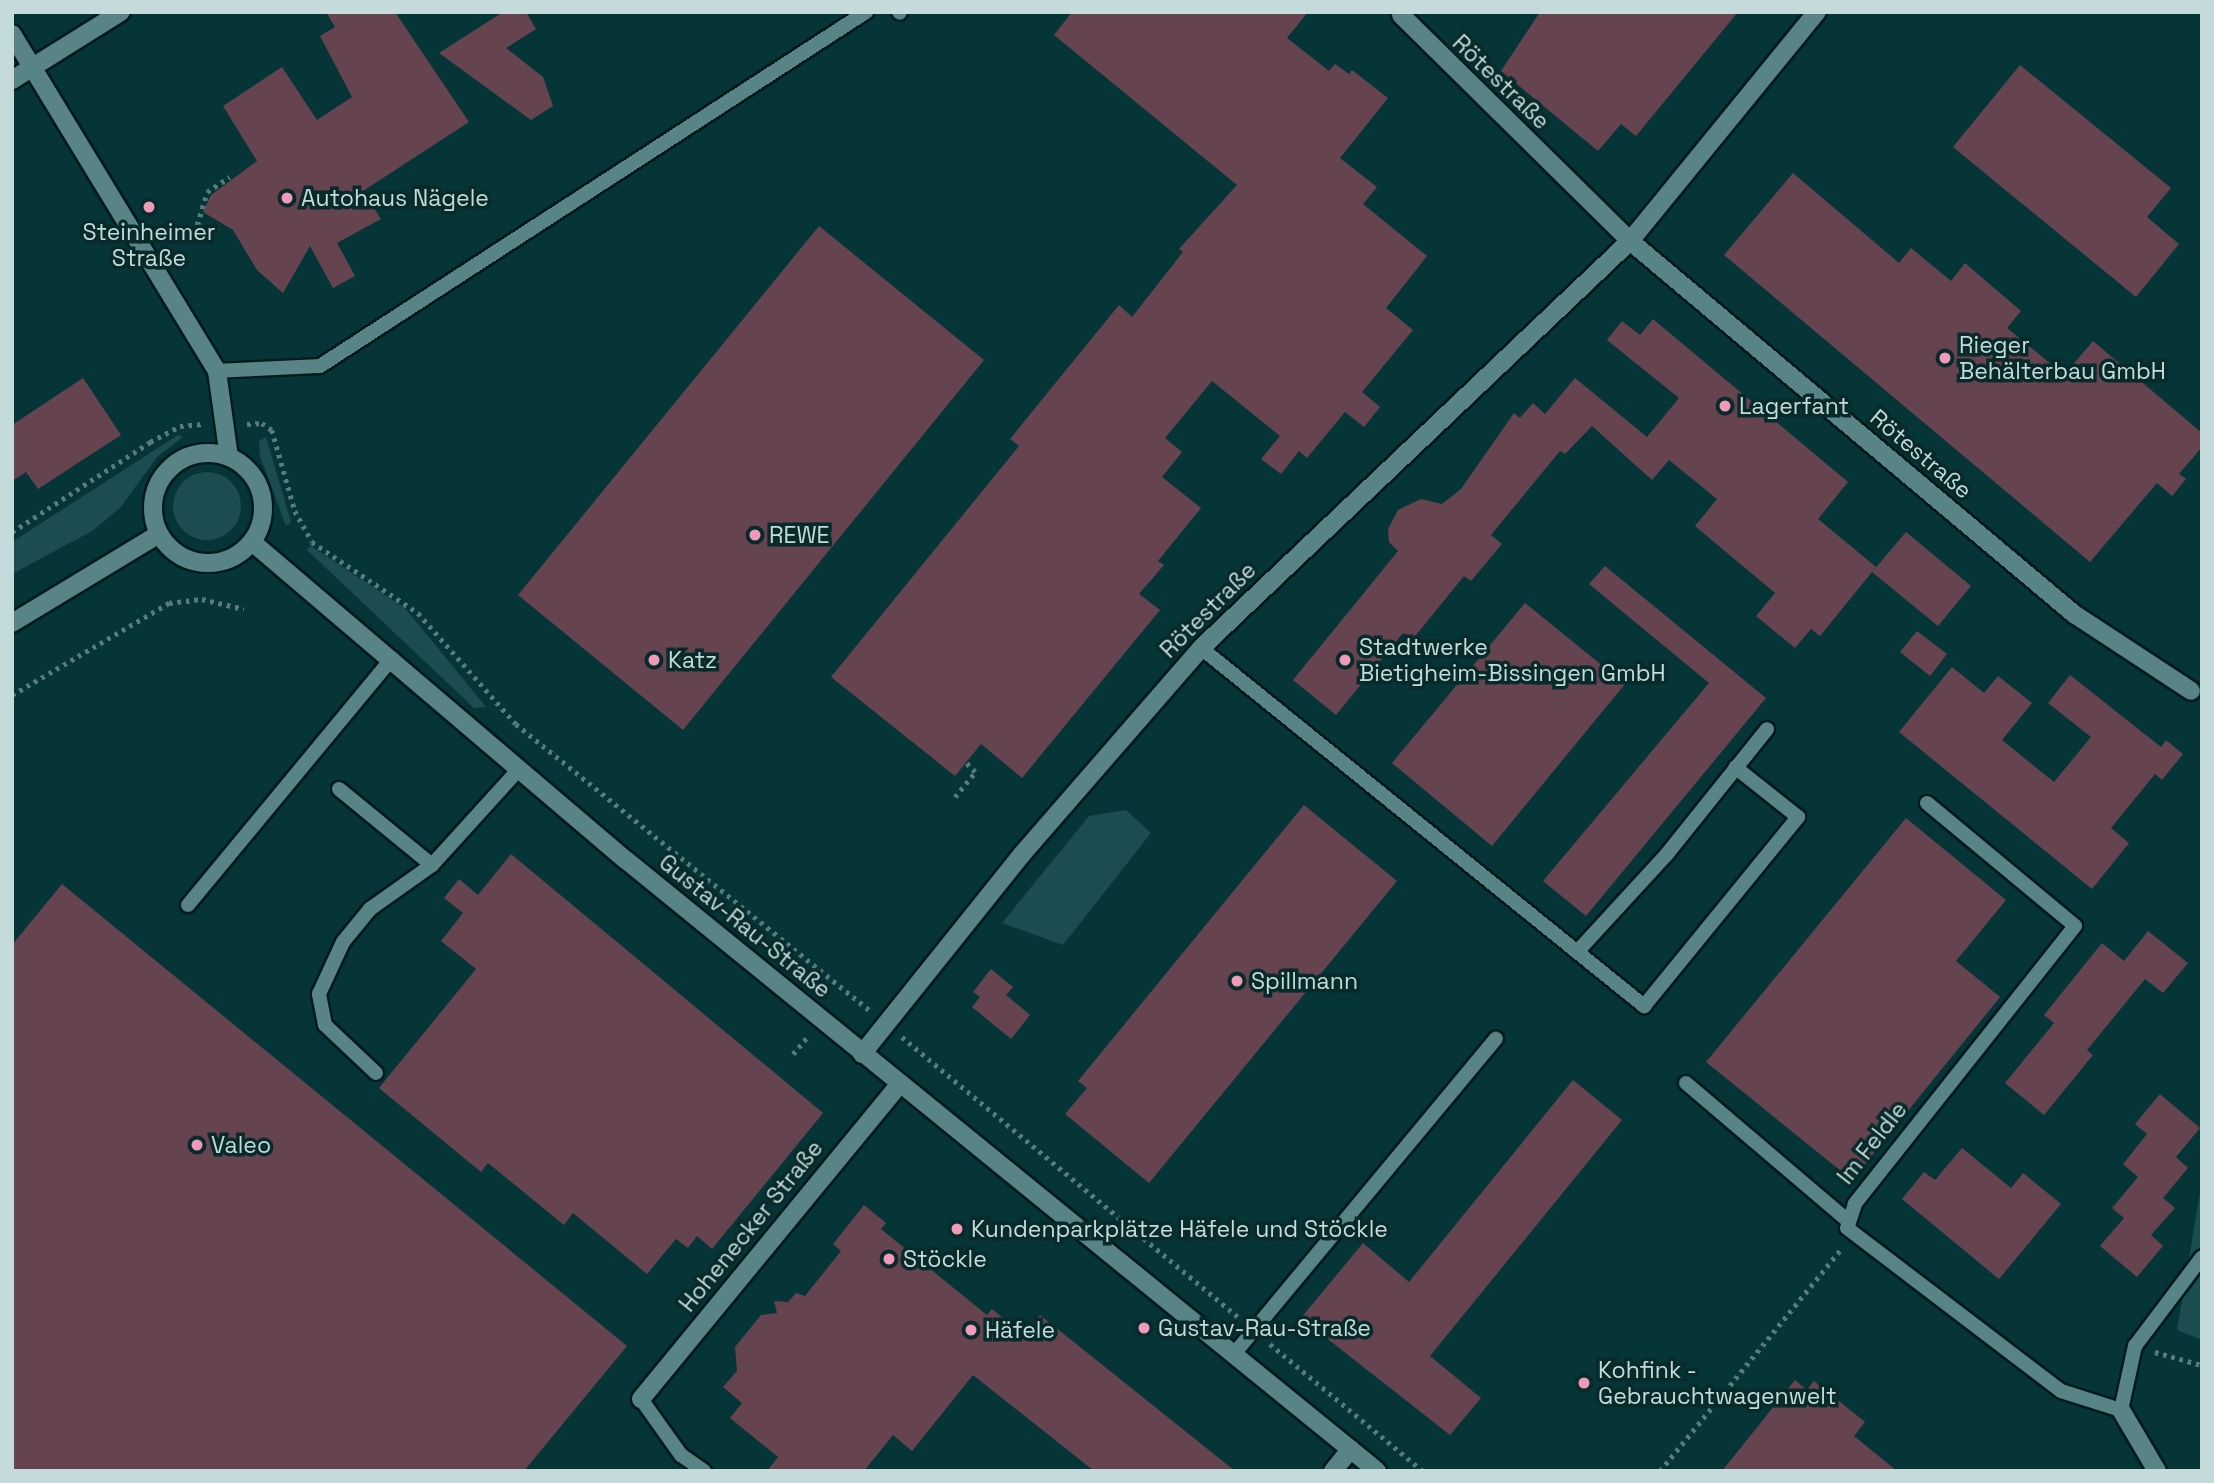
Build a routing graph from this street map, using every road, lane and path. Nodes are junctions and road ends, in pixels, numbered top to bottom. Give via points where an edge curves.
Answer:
1 (60, 12) edge
2 (67, 12) edge
3 (121, 12) edge
4 (866, 12) edge
5 (1817, 12) edge
6 (1401, 15) dead end
7 (12, 34) edge
8 (34, 66) junction
9 (12, 80) edge
10 (229, 177) dead end
11 (218, 231) dead end
12 (1630, 241) junction
13 (217, 371) junction
14 (194, 424) dead end
15 (257, 424) dead end
16 (229, 457) junction
17 (12, 532) edge
18 (159, 534) junction
19 (252, 542) junction
20 (244, 609) dead end
21 (12, 623) edge
22 (1201, 648) junction
23 (392, 658) junction
24 (2191, 691) dead end
25 (12, 695) edge
26 (1767, 729) dead end
27 (966, 763) dead end
28 (1735, 767) junction
29 (520, 768) junction
30 (339, 789) dead end
31 (955, 796) dead end
32 (1927, 803) dead end
33 (432, 864) junction
34 (188, 905) dead end
35 (1577, 952) junction
36 (887, 1024) junction
37 (1496, 1038) dead end
38 (862, 1054) junction
39 (376, 1073) dead end
40 (1686, 1083) dead end
41 (899, 1085) junction
42 (1847, 1220) junction
43 (1853, 1234) junction
44 (2202, 1257) edge
45 (1253, 1330) junction
46 (2135, 1346) junction
47 (1234, 1354) junction
48 (2202, 1365) edge
49 (641, 1399) joint
50 (2121, 1410) junction
51 (1351, 1449) junction
52 (704, 1471) edge
53 (1333, 1471) edge
54 (1377, 1471) edge
55 (1423, 1471) edge
56 (1660, 1471) edge
57 (2157, 1471) edge

1 - 2 path
3 - 8 street
4 - 13 lane via 320,366
5 - 12 street, Rötestraße
6 - 12 street, Rötestraße
7 - 8 street
8 - 9 street
8 - 13 street
10 - 11 path via 207,192 197,225
12 - 22 street, Rötestraße
12 - 24 street, Rötestraße via 2074,614
13 - 16 street
14 - 17 path via 150,442
15 - 36 path via 275,435 295,511 312,542 418,613 516,724
16 - 18 street via 192,456 162,478 153,515
16 - 19 street via 244,466 262,494 264,510
18 - 19 street via 185,559 203,564 230,558
18 - 21 street
19 - 23 street, Gustav-Rau-Straße
20 - 25 path via 202,599 169,603
22 - 35 lane
22 - 36 street, Rötestraße via 1023,853
23 - 29 street, Gustav-Rau-Straße
23 - 34 lane
26 - 28 lane
27 - 31 path via 975,772
28 - 35 lane via 1667,853
28 - 35 lane via 1798,817 1644,1006
29 - 33 lane
29 - 38 street, Gustav-Rau-Straße
30 - 33 lane
32 - 42 lane, Im Feldle via 2074,926
33 - 39 lane via 370,909 343,942 319,994 325,1025
36 - 38 street, Rötestraße
36 - 45 path
37 - 45 lane
38 - 41 street, Gustav-Rau-Straße
40 - 42 lane
41 - 47 street, Gustav-Rau-Straße
41 - 49 street, Hohenecker Straße
42 - 43 lane, Im Feldle
43 - 50 lane, Im Feldle via 2061,1391
43 - 56 path
44 - 46 lane
45 - 47 lane
45 - 55 path
46 - 48 path
46 - 50 lane
47 - 51 street, Gustav-Rau-Straße
49 - 52 lane via 681,1455
50 - 57 street
51 - 53 street
51 - 54 street, Gustav-Rau-Straße

